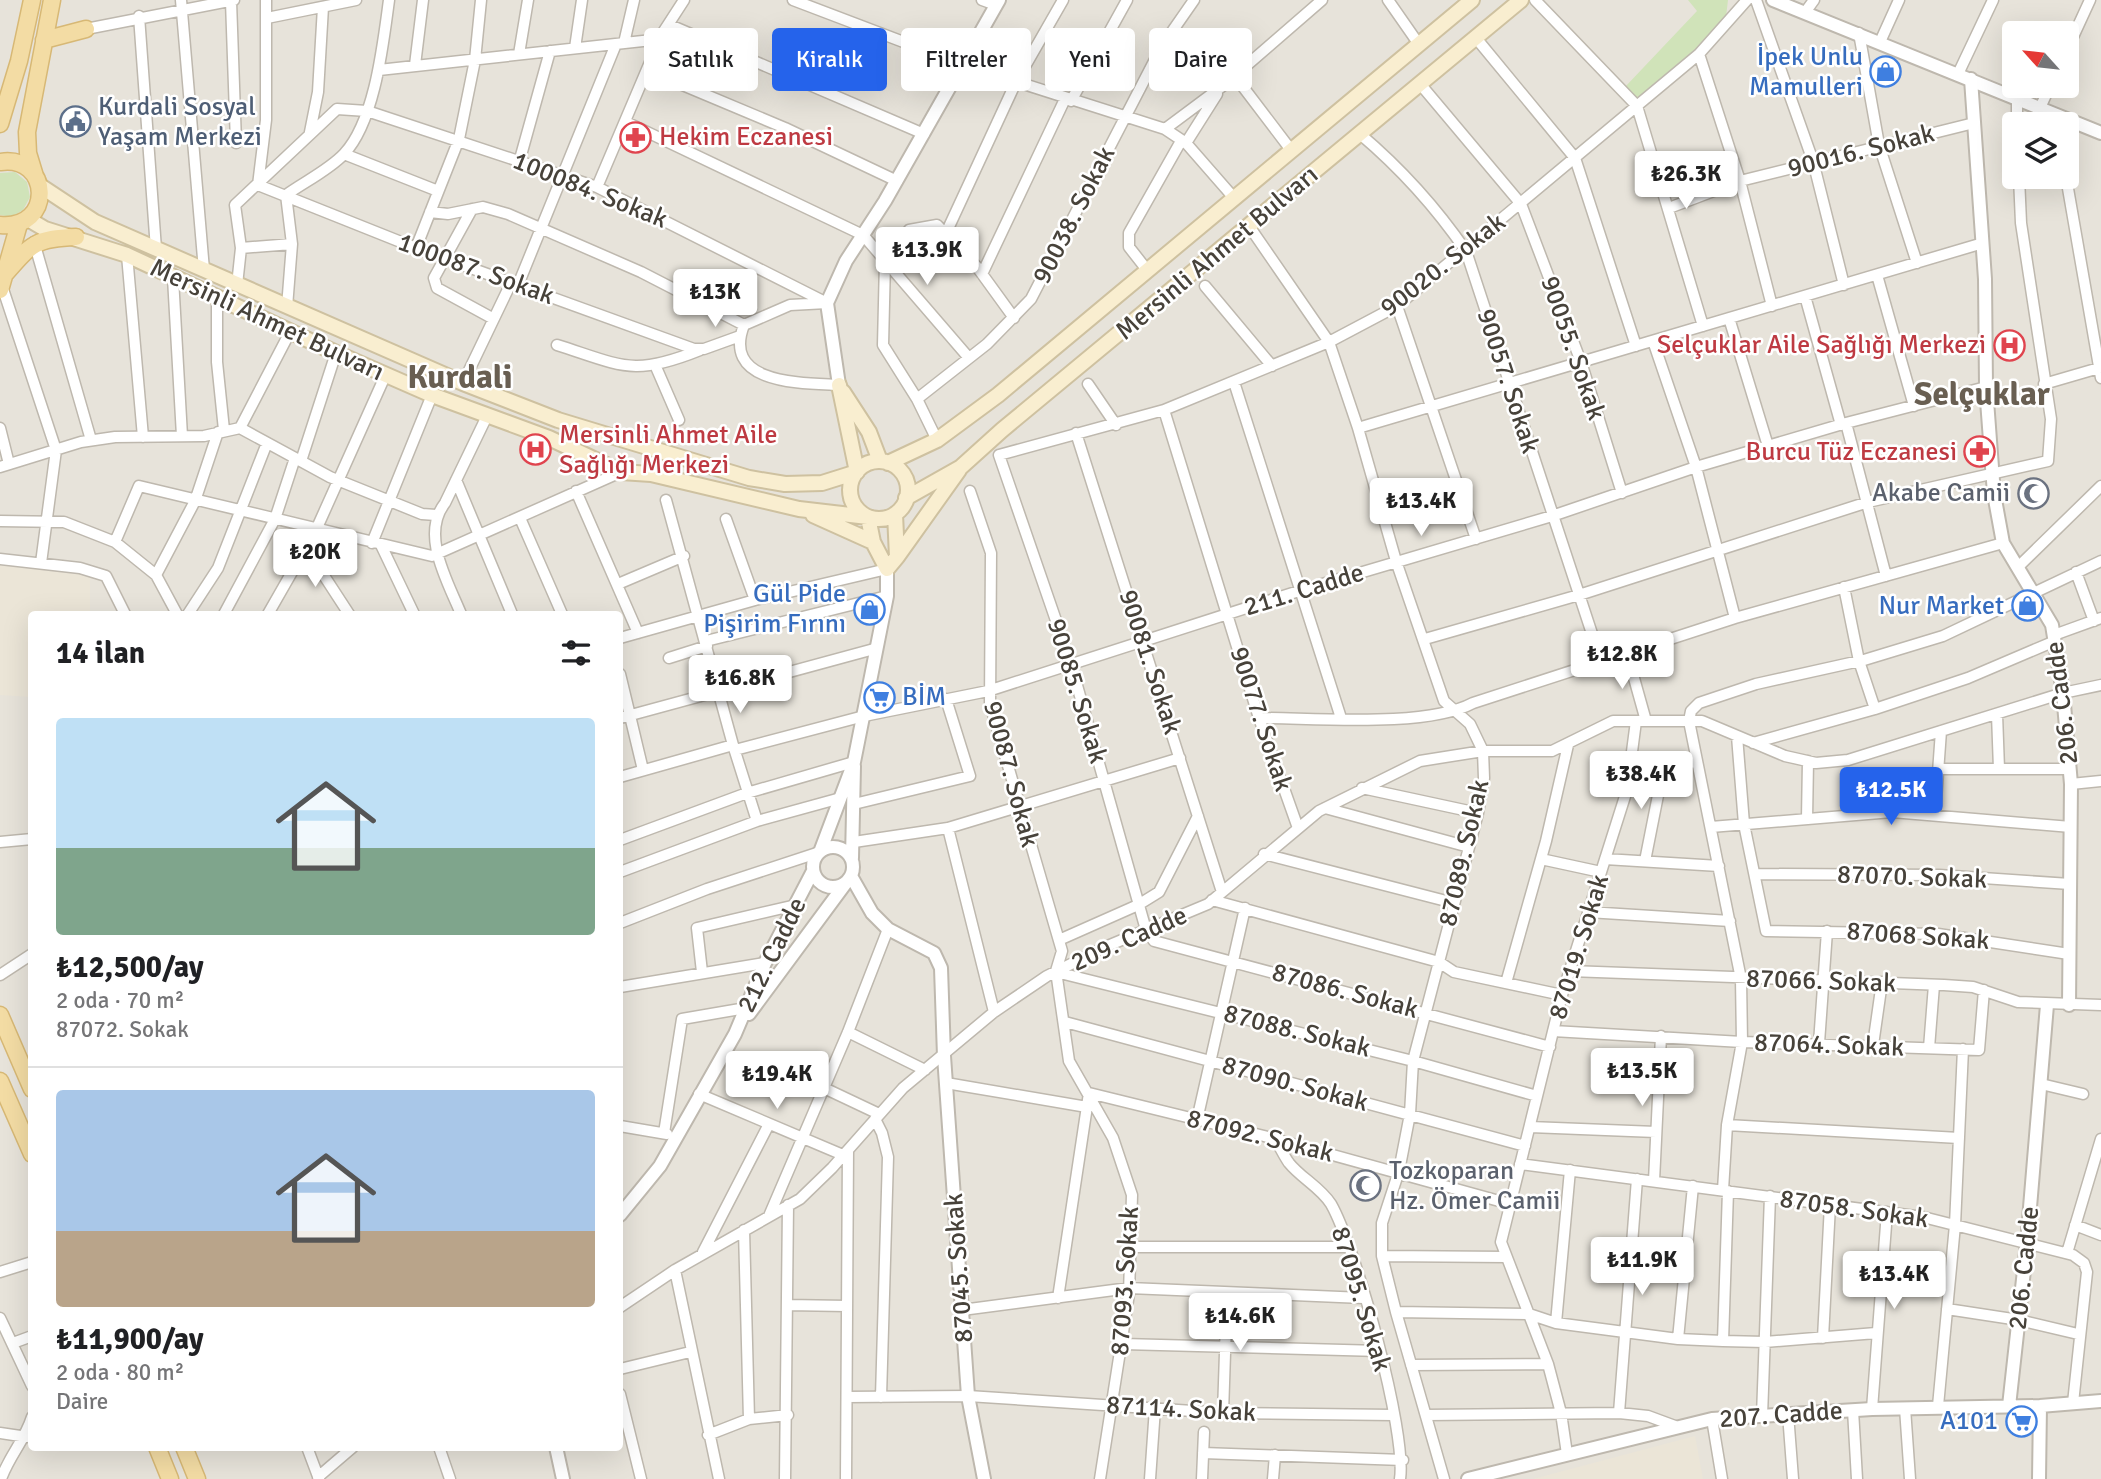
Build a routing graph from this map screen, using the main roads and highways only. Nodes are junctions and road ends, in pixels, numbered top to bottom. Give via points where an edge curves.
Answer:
1 (32, 0) edge
2 (52, 0) edge
3 (1472, 0) edge
4 (1521, 0) edge
5 (49, 17) junction
6 (44, 40) junction
7 (5, 98) edge
8 (0, 124) edge
9 (0, 162) edge
10 (37, 181) junction
11 (24, 222) junction
12 (0, 225) edge
13 (76, 237) junction
14 (2, 283) edge
15 (884, 462) junction
16 (961, 467) junction
17 (857, 471) junction
18 (906, 498) junction
19 (799, 509) junction
20 (895, 514) junction
21 (868, 517) junction
22 (873, 542) junction
23 (892, 563) junction
24 (0, 1015) edge
25 (27, 1067) edge
26 (0, 1081) edge
27 (28, 1145) edge
28 (158, 1451) edge
29 (186, 1451) edge
30 (170, 1479) edge
31 (197, 1479) edge

1 - 7 main road
2 - 5 main road
3 - 15 main road, Mersinli Ahmet Bulvarı via 998,395 937,440
4 - 16 main road, Mersinli Ahmet Bulvarı
5 - 6 main road
5 - 6 main road via 86,29
6 - 10 main road via 27,132
7 - 8 main road
9 - 10 main road via 20,163
10 - 11 main road via 39,204
10 - 17 main road, Mersinli Ahmet Bulvarı via 95,222 558,420 749,478 785,484 822,483
11 - 12 main road
11 - 13 main road, Mersinli Ahmet Bulvarı
11 - 14 main road
13 - 14 main road via 34,242
13 - 19 main road, Mersinli Ahmet Bulvarı via 127,255 432,395 550,438 621,472 651,474
15 - 17 main road
15 - 17 main road via 839,385
15 - 18 main road via 902,473
16 - 18 main road, Mersinli Ahmet Bulvarı
16 - 23 main road
17 - 21 main road via 851,497
18 - 20 main road
19 - 21 main road, Mersinli Ahmet Bulvarı
19 - 22 main road
20 - 21 main road
20 - 23 main road
21 - 22 main road
22 - 23 main road
24 - 25 main road
26 - 27 main road
28 - 30 main road
29 - 31 main road

